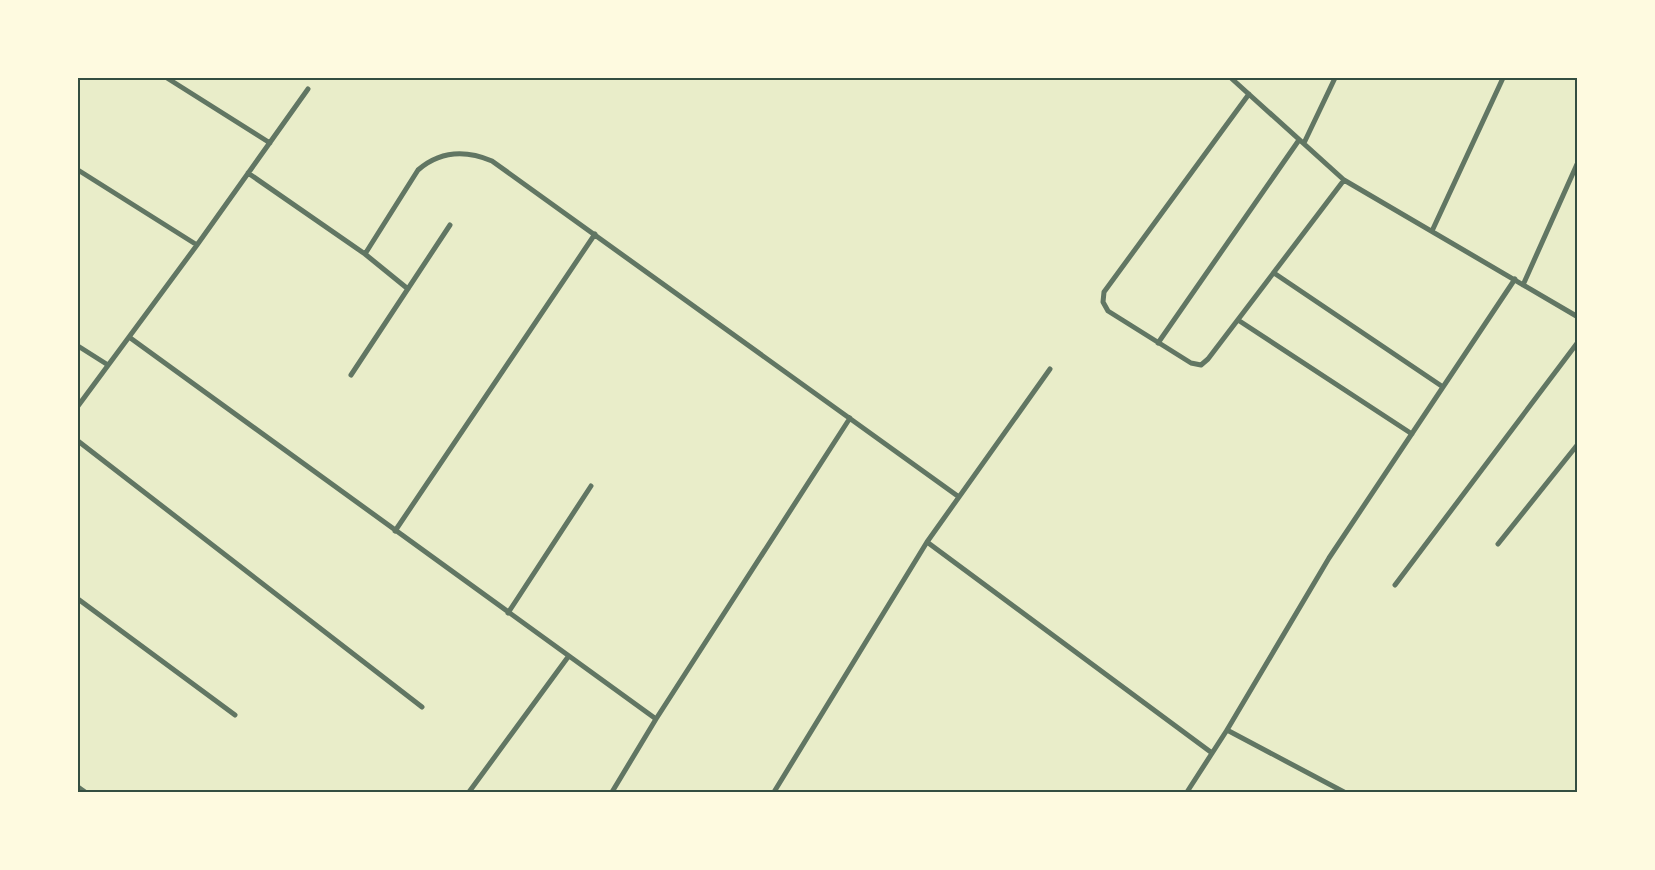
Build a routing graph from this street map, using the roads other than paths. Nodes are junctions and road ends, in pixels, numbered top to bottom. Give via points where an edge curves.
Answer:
1 (167, 78) edge
2 (1231, 78) edge
3 (1335, 78) edge
4 (1503, 78) edge
5 (308, 89) dead end
6 (1249, 94) junction
7 (1301, 142) junction
8 (270, 143) junction
9 (1578, 162) edge
10 (78, 170) edge
11 (248, 173) junction
12 (1344, 180) junction
13 (450, 225) dead end
14 (1432, 231) junction
15 (595, 234) junction
16 (197, 245) junction
17 (365, 254) junction
18 (1274, 273) junction
19 (1515, 279) junction
20 (1523, 285) junction
21 (408, 289) junction
22 (1578, 317) edge
23 (1238, 320) junction
24 (129, 337) junction
25 (1578, 342) edge
26 (1158, 343) junction
27 (78, 346) edge
28 (108, 366) junction
29 (1050, 369) dead end
30 (351, 375) dead end
31 (1443, 387) junction
32 (78, 406) edge
33 (850, 418) junction
34 (1412, 434) junction
35 (78, 441) edge
36 (1578, 444) edge
37 (591, 486) dead end
38 (959, 497) junction
39 (395, 531) junction
40 (927, 542) junction
41 (1498, 544) dead end
42 (1395, 585) dead end
43 (78, 599) edge
44 (508, 613) junction
45 (568, 657) junction
46 (422, 707) dead end
47 (235, 715) dead end
48 (656, 719) junction
49 (1227, 730) junction
50 (1212, 753) junction
51 (78, 787) edge
52 (85, 792) edge
53 (469, 792) edge
54 (612, 792) edge
55 (774, 792) edge
56 (1187, 792) edge
57 (1344, 792) edge

1 - 8 street
2 - 6 street
3 - 7 street
4 - 14 street
5 - 8 street
6 - 7 street
6 - 26 street via 1104,292 1103,302 1108,311
7 - 12 street
7 - 26 street
8 - 11 street
9 - 20 street
10 - 16 street
11 - 16 street
11 - 17 street
12 - 14 street
12 - 18 street
13 - 21 street
14 - 19 street
15 - 17 street via 492,161 461,153 429,160 418,170
15 - 33 street
15 - 39 street
16 - 24 street
17 - 21 street
18 - 23 street
18 - 31 street
19 - 20 street
19 - 31 street
20 - 22 street
21 - 30 street
23 - 26 street via 1200,365
23 - 34 street
24 - 28 street
24 - 39 street
25 - 42 street
27 - 28 street
28 - 32 street
29 - 38 street
31 - 34 street
33 - 38 street
33 - 48 street
34 - 49 street via 1329,558
35 - 46 street
36 - 41 street
37 - 44 street
38 - 40 street
39 - 44 street
40 - 50 street
40 - 55 street
43 - 47 street
44 - 45 street
45 - 48 street
45 - 53 street
48 - 54 street
49 - 50 street
49 - 57 street
50 - 56 street
51 - 52 street

